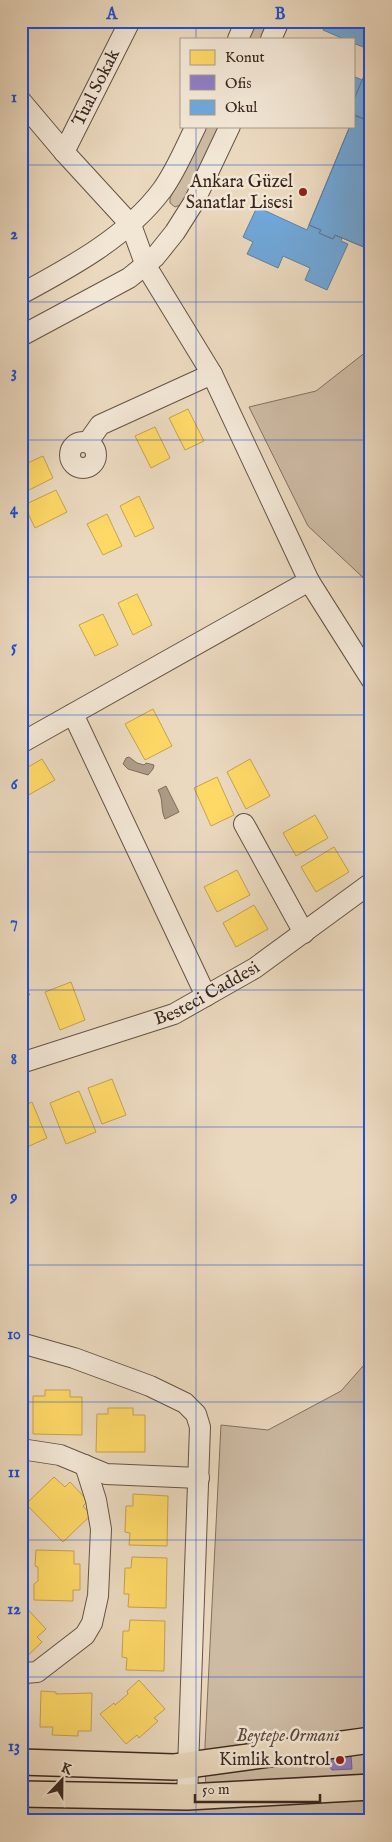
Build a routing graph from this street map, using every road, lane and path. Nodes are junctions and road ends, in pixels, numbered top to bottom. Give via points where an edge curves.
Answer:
1 (130, 21) edge
2 (246, 21) edge
3 (279, 21) edge
4 (238, 38) edge
5 (271, 38) edge
6 (21, 101) edge
7 (195, 128) edge
8 (229, 128) edge
9 (64, 152) junction
10 (131, 225) junction
11 (146, 266) junction
12 (21, 294) edge
13 (21, 336) edge
14 (212, 374) junction
15 (88, 442) dead end
16 (309, 581) junction
17 (371, 679) edge
18 (73, 714) junction
19 (21, 743) edge
20 (244, 824) dead end
21 (371, 883) edge
22 (304, 932) junction
23 (206, 996) junction
24 (22, 1062) edge
25 (21, 1344) edge
26 (21, 1449) edge
27 (85, 1465) junction
28 (199, 1478) junction
29 (21, 1677) edge
30 (371, 1740) edge
31 (21, 1762) edge
32 (189, 1765) junction
33 (371, 1787) edge
34 (21, 1794) edge
35 (187, 1798) junction

1 - 9 street, Tual Sokak
2 - 4 street
3 - 5 street
6 - 9 street
7 - 10 street via 163,188
8 - 11 street via 194,202 163,249
9 - 10 street
10 - 11 street
10 - 12 street
11 - 13 street
11 - 14 street
14 - 15 street via 100,426
14 - 16 street
16 - 17 street
16 - 18 street
18 - 19 street
18 - 23 street
20 - 22 street
21 - 22 street, Besteci Caddesi
22 - 23 street, Besteci Caddesi via 255,968
23 - 24 street, Besteci Caddesi via 174,1014
25 - 28 street via 74,1358 150,1386 185,1403 196,1414 200,1427
26 - 27 street via 60,1455
27 - 28 street via 106,1474
27 - 29 street via 101,1529 98,1596 92,1623 85,1635 37,1672 24,1673
28 - 32 street
30 - 32 main road
31 - 32 main road
32 - 35 street
33 - 35 main road
34 - 35 main road

